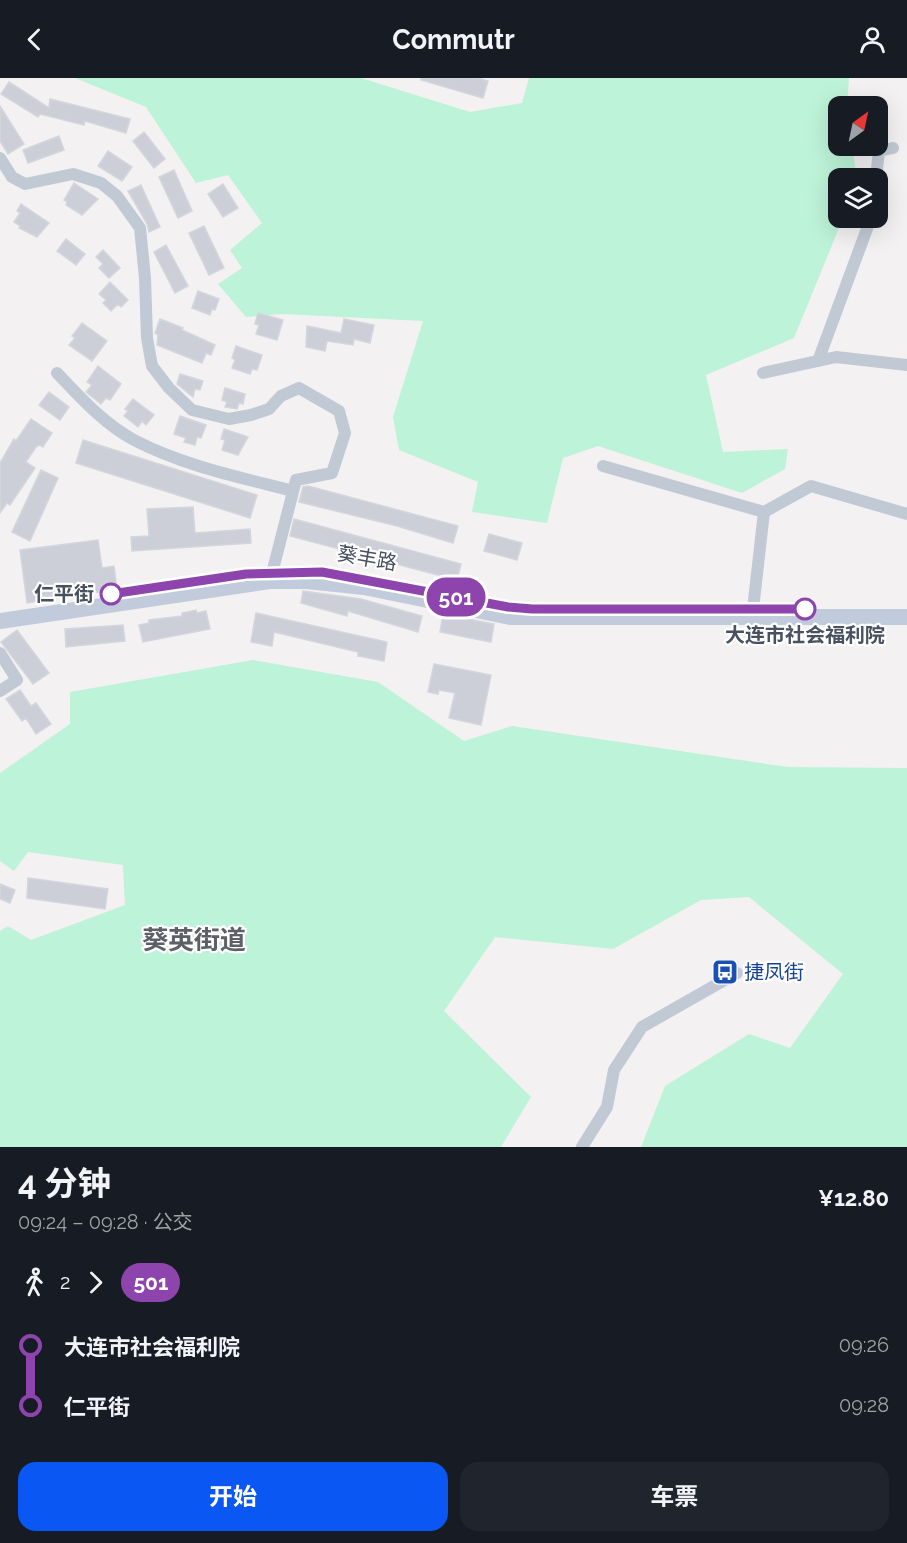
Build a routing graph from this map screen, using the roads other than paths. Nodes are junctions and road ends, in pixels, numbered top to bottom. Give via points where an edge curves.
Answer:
1 (893, 148) dead end
2 (0, 158) edge
3 (877, 168) edge
4 (868, 228) edge
5 (818, 361) junction
6 (907, 365) edge
7 (57, 373) dead end
8 (763, 373) dead end
9 (603, 466) dead end
10 (293, 490) junction
11 (764, 512) junction
12 (907, 514) edge
13 (271, 576) junction
14 (907, 608) edge
15 (753, 609) junction
16 (0, 610) edge
17 (907, 617) edge
18 (0, 621) edge
19 (0, 652) edge
20 (0, 691) edge
21 (737, 974) dead end
22 (582, 1147) edge

1 - 3 street via 879,151
2 - 10 street via 12,177 25,184 73,174 101,183 117,196 140,228 152,366 192,410 229,419 251,415 269,410 280,396 299,388 339,411 345,433 332,473 296,480
4 - 5 street
5 - 6 street via 836,357
5 - 8 street
7 - 10 street via 93,410 132,439 190,464
9 - 11 street
10 - 13 street
11 - 12 street via 811,486
11 - 15 street
13 - 15 main road, 葵丰路 via 322,572 532,609
13 - 16 main road, 葵丰路 via 246,574
13 - 17 main road, 葵丰路 via 364,587 510,617
13 - 18 main road, 葵丰路
14 - 15 main road, 葵丰路
19 - 20 street via 17,680
21 - 22 street via 642,1027 614,1070 607,1107

